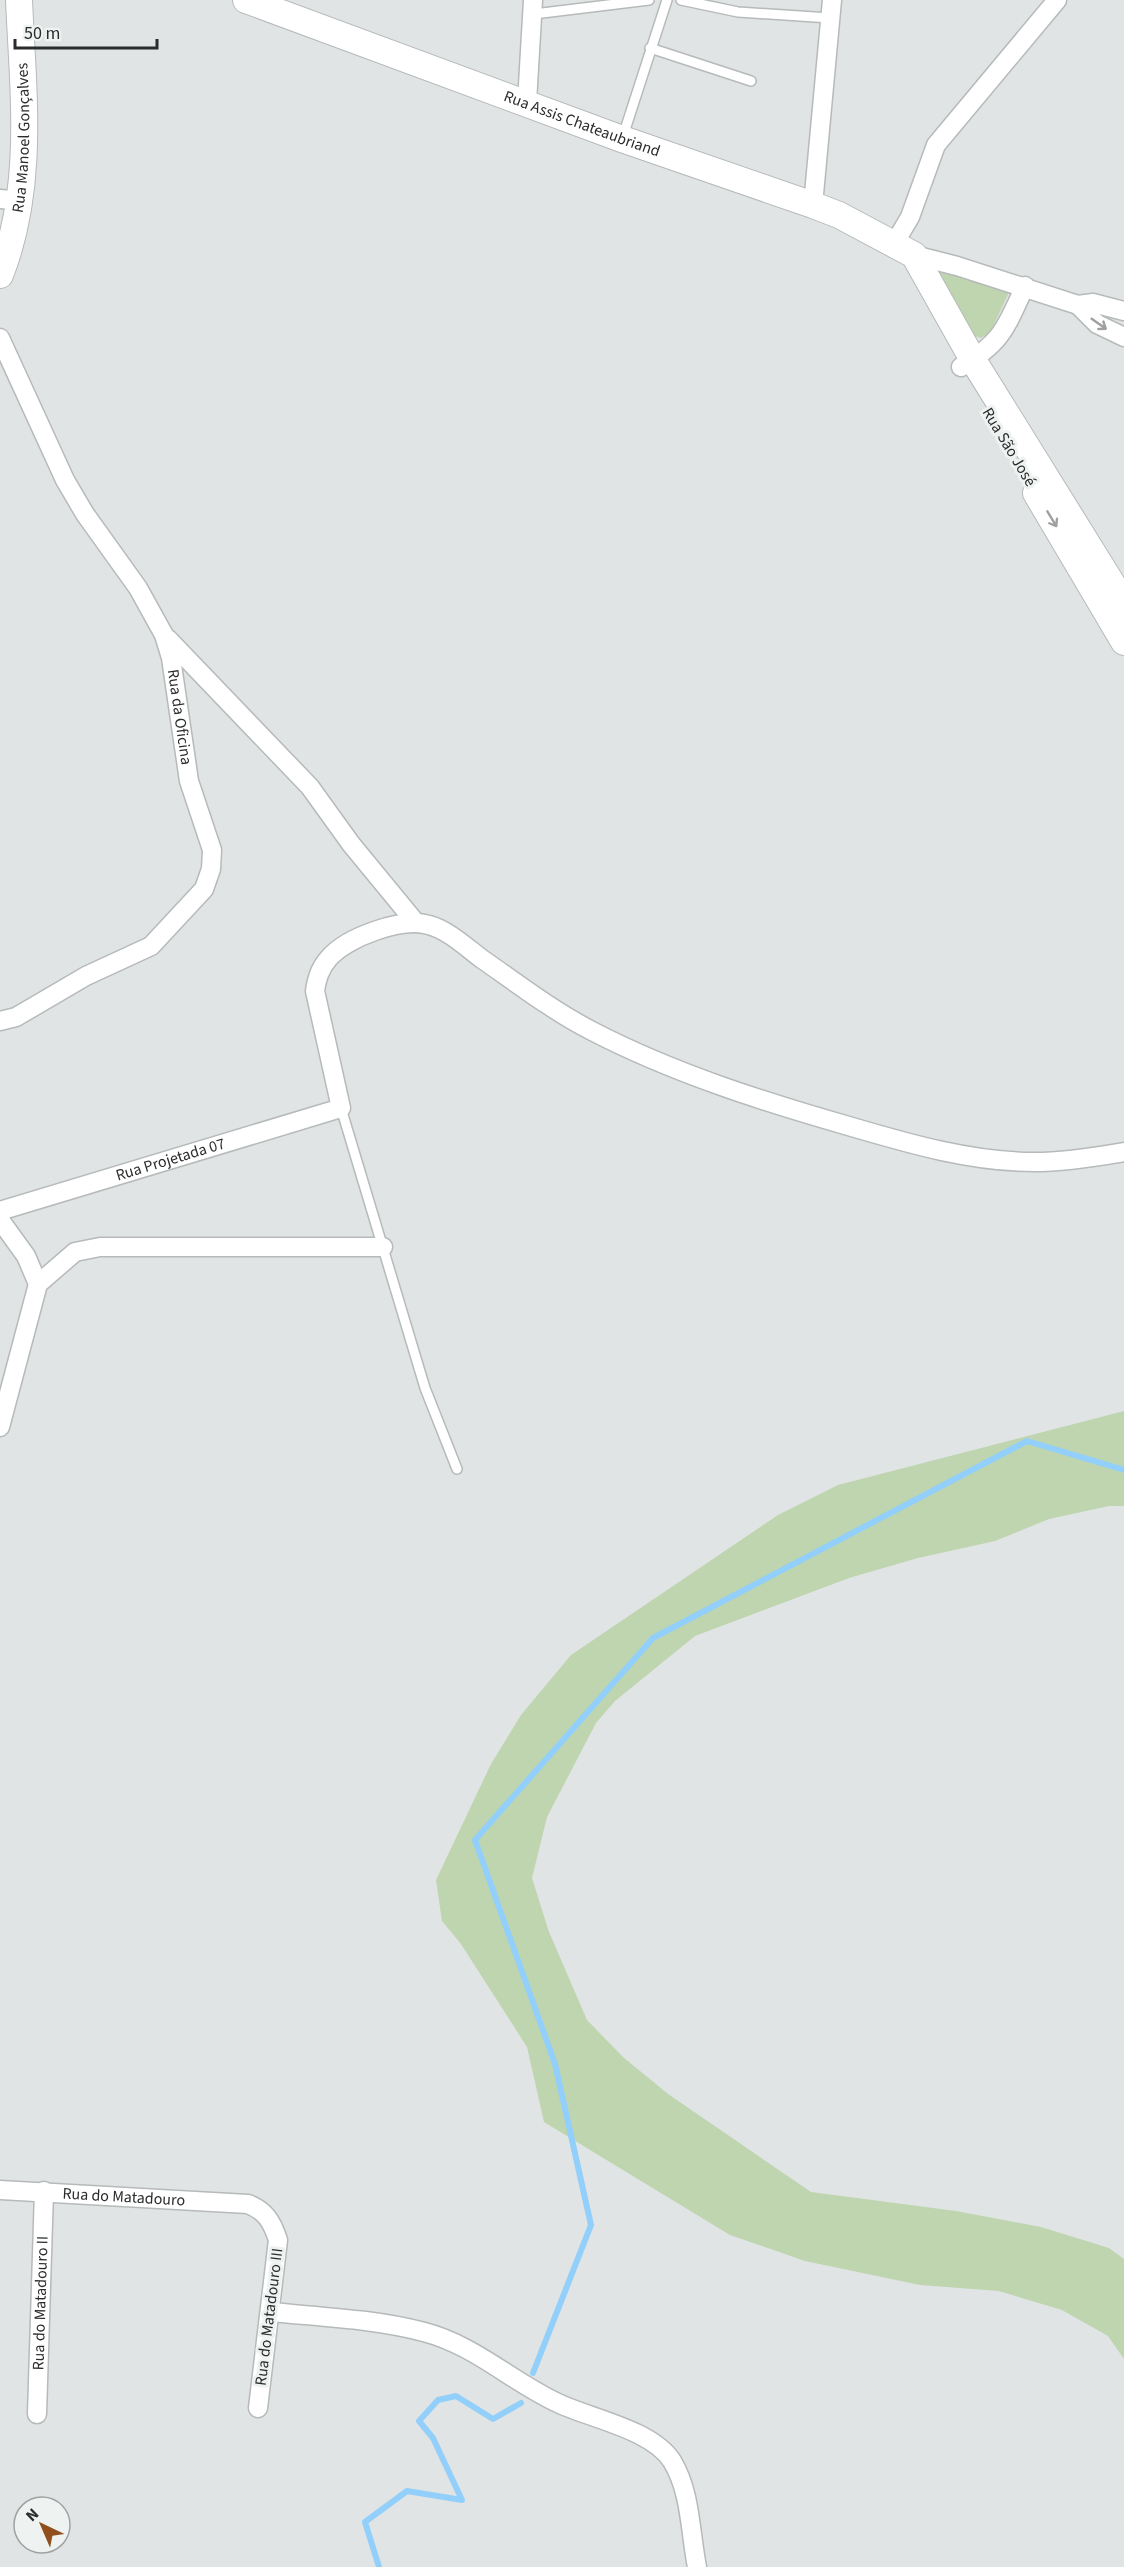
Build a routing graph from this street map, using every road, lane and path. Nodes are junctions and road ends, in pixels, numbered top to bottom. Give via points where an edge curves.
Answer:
1 (19, 0) edge
2 (246, 0) edge
3 (649, 0) edge
4 (667, 0) edge
5 (681, 0) edge
6 (1057, 0) edge
7 (533, 7) edge
8 (831, 9) edge
9 (650, 48) junction
10 (751, 81) dead end
11 (527, 102) junction
12 (622, 139) junction
13 (11, 200) edge
14 (813, 205) junction
15 (903, 249) junction
16 (0, 274) edge
17 (1025, 286) junction
18 (1077, 305) junction
19 (1124, 311) edge
20 (0, 338) edge
21 (1124, 338) edge
22 (967, 363) junction
23 (1112, 595) edge
24 (164, 635) junction
25 (1124, 642) edge
26 (416, 923) junction
27 (0, 1021) edge
28 (342, 1108) junction
29 (1124, 1152) edge
30 (0, 1211) edge
31 (0, 1220) edge
32 (383, 1247) junction
33 (38, 1284) junction
34 (0, 1427) edge
35 (457, 1470) dead end
36 (0, 2190) edge
37 (44, 2191) junction
38 (248, 2204) joint
39 (271, 2312) junction
40 (258, 2408) dead end
41 (37, 2414) dead end
42 (697, 2567) edge

1 - 13 street, Rua Manoel Gonçalves via 25,161
2 - 11 street, Rua Assis Chateaubriand
3 - 7 lane
4 - 9 lane
5 - 8 lane via 738,12
6 - 15 street via 936,145 910,217
7 - 11 street
8 - 14 street
9 - 10 lane
9 - 12 lane
11 - 12 street, Rua Assis Chateaubriand
12 - 14 street, Rua Assis Chateaubriand
13 - 16 street, Rua Manoel Gonçalves via 17,228
14 - 15 street, Rua Assis Chateaubriand
15 - 17 street
15 - 22 street, Rua São José
17 - 18 street
17 - 22 street via 1003,333 986,352
18 - 19 street via 1093,303
18 -> 21 street via 1097,324
20 - 24 street, Rua da Oficina via 64,480 138,588
22 - 23 street, Rua São José
23 - 25 street, Rua São José
24 - 26 street via 310,786 351,844
24 - 27 street, Rua da Oficina via 171,658 189,781 212,850 204,889 151,946 86,976 16,1017
26 - 28 street via 391,926 348,943 329,957 318,974 315,991
26 - 29 street via 443,931 538,999 592,1031 790,1109 903,1142 969,1156 1033,1162
28 - 30 street, Rua Projetada 07
28 - 32 lane
31 - 33 street via 26,1256
32 - 33 street via 100,1247 75,1252
32 - 35 lane via 425,1388
33 - 34 street
36 - 37 street, Rua do Matadouro
37 - 38 street, Rua do Matadouro
37 - 41 street, Rua do Matadouro II
38 - 39 street, Rua do Matadouro III via 267,2215 278,2240
39 - 40 street, Rua do Matadouro III
39 - 42 street via 390,2325 447,2339 477,2353 531,2390 646,2438 671,2460 679,2477

